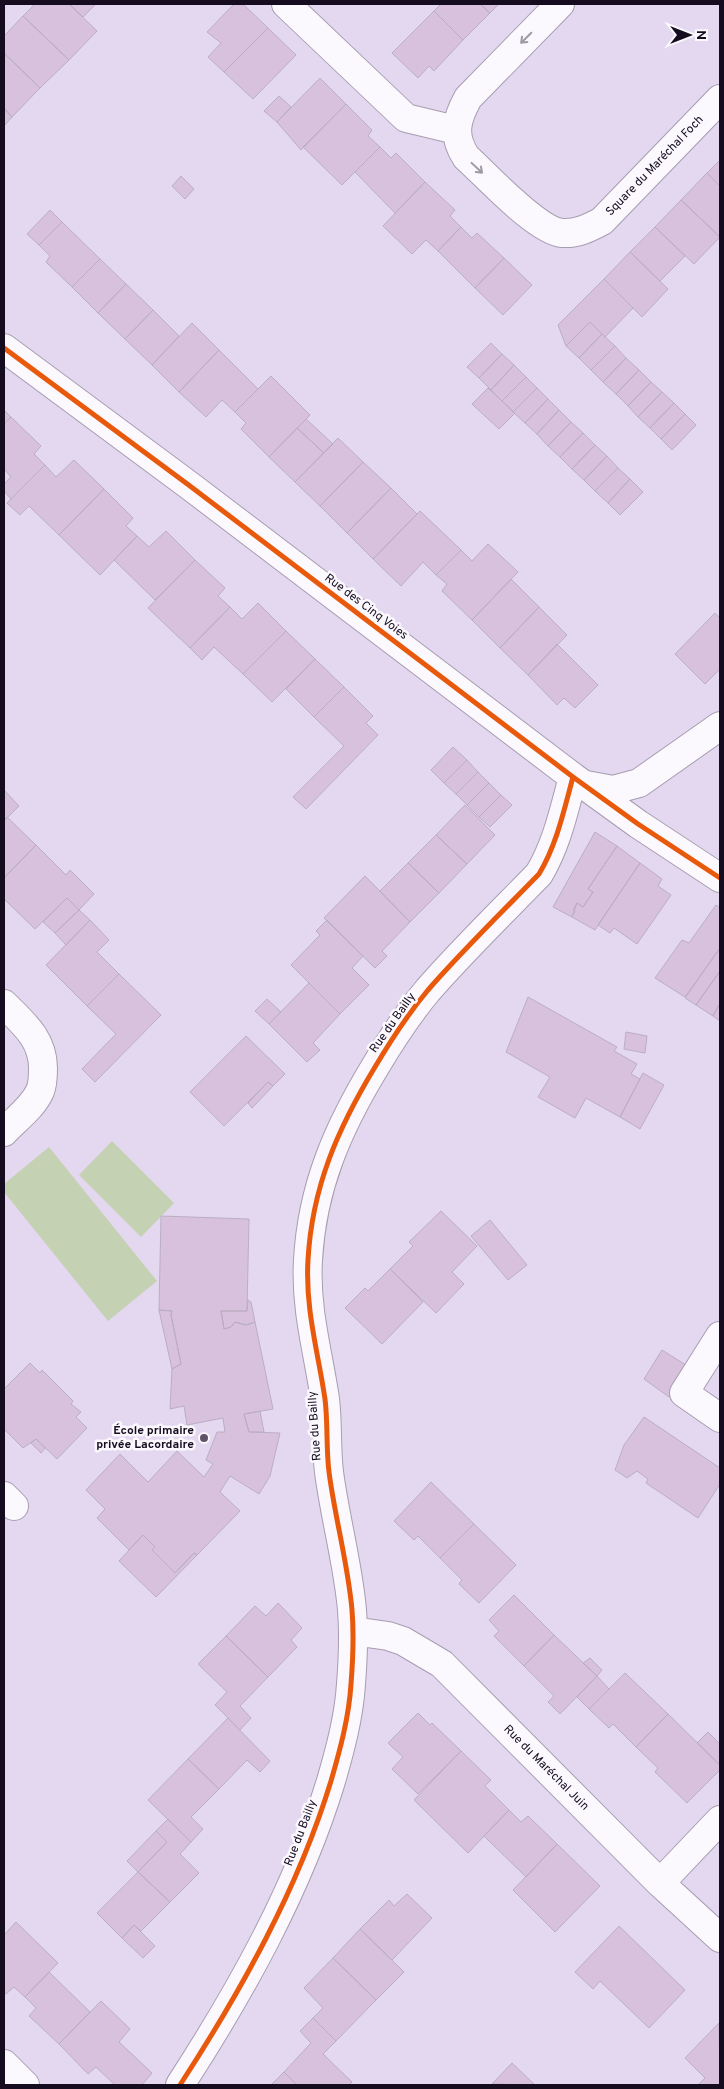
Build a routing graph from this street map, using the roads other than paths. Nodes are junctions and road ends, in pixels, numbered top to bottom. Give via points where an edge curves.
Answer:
1 (286, 4) edge
2 (560, 4) edge
3 (720, 99) edge
4 (456, 130) junction
5 (4, 348) edge
6 (720, 726) edge
7 (579, 781) junction
8 (720, 878) edge
9 (4, 1004) edge
10 (4, 1132) edge
11 (720, 1336) edge
12 (720, 1418) edge
13 (352, 1631) junction
14 (720, 1820) edge
15 (660, 1883) junction
16 (720, 1938) edge
17 (4, 2064) edge
18 (25, 2085) edge
19 (180, 2085) edge

1 - 4 street via 406,118
2 -> 4 street via 468,98
4 -> 3 street, Square du Maréchal Foch via 458,144 466,157 533,219 548,230 580,232 602,221
5 - 7 street, Rue des Cinq Voies
6 - 7 street via 639,783 613,790
7 - 8 street, Rue des Cinq Voies
7 - 13 street, Rue du Bailly via 550,856 539,874 449,967 407,1017 342,1126 323,1175 311,1232 309,1309 326,1403 329,1469 352,1608
9 - 10 street via 36,1038 43,1062 40,1092
11 - 12 street via 684,1393
13 - 15 street, Rue du Maréchal Juin via 403,1641 442,1664
13 - 19 street, Rue du Bailly via 351,1687 346,1719 340,1752 322,1811 260,1948
14 - 15 street
15 - 16 street, Rue du Maréchal Juin
17 - 18 street

